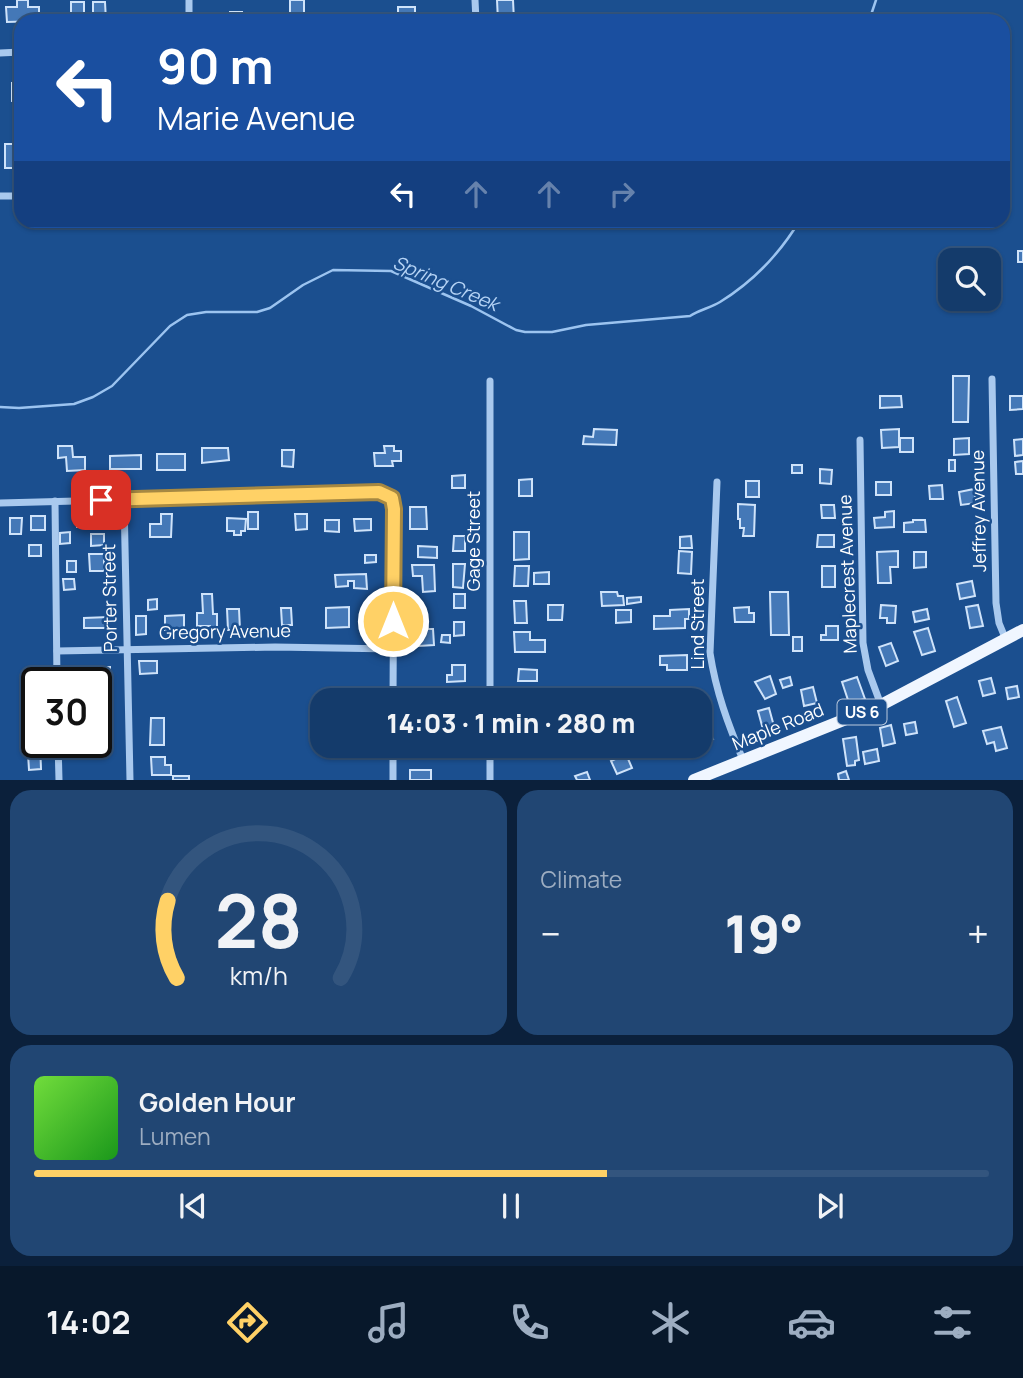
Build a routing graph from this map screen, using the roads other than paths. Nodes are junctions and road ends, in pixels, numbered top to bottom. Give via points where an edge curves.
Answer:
1 (992, 379) dead end
2 (490, 381) dead end
3 (860, 440) dead end
4 (716, 482) dead end
5 (124, 500) junction
6 (55, 501) junction
7 (0, 503) edge
8 (1023, 630) edge
9 (1007, 640) junction
10 (127, 649) junction
11 (393, 649) junction
12 (57, 651) junction
13 (57, 667) edge
14 (393, 688) edge
15 (490, 688) edge
16 (881, 705) junction
17 (58, 758) edge
18 (393, 758) edge
19 (490, 758) edge
20 (743, 760) junction
21 (59, 779) edge
22 (130, 779) edge
23 (393, 779) edge
24 (490, 779) edge
25 (694, 779) edge

1 - 9 street, Jeffrey Avenue via 996,603
2 - 15 street, Gage Street
3 - 16 street, Maplecrest Avenue via 863,643
4 - 20 street, Lind Street via 710,653 722,712
5 - 6 street
5 - 10 street, Porter Street
5 - 11 street via 379,492 392,498
6 - 7 street
6 - 12 street
8 - 9 main road, Maple Road / US 6
9 - 16 main road, Maple Road / US 6
10 - 11 street, Gregory Avenue
10 - 12 street, Gregory Avenue
10 - 22 street, Porter Street
11 - 14 street
12 - 13 street
16 - 20 main road, Maple Road / US 6
17 - 21 street
18 - 23 street
19 - 24 street
20 - 25 main road, Maple Road / US 6

